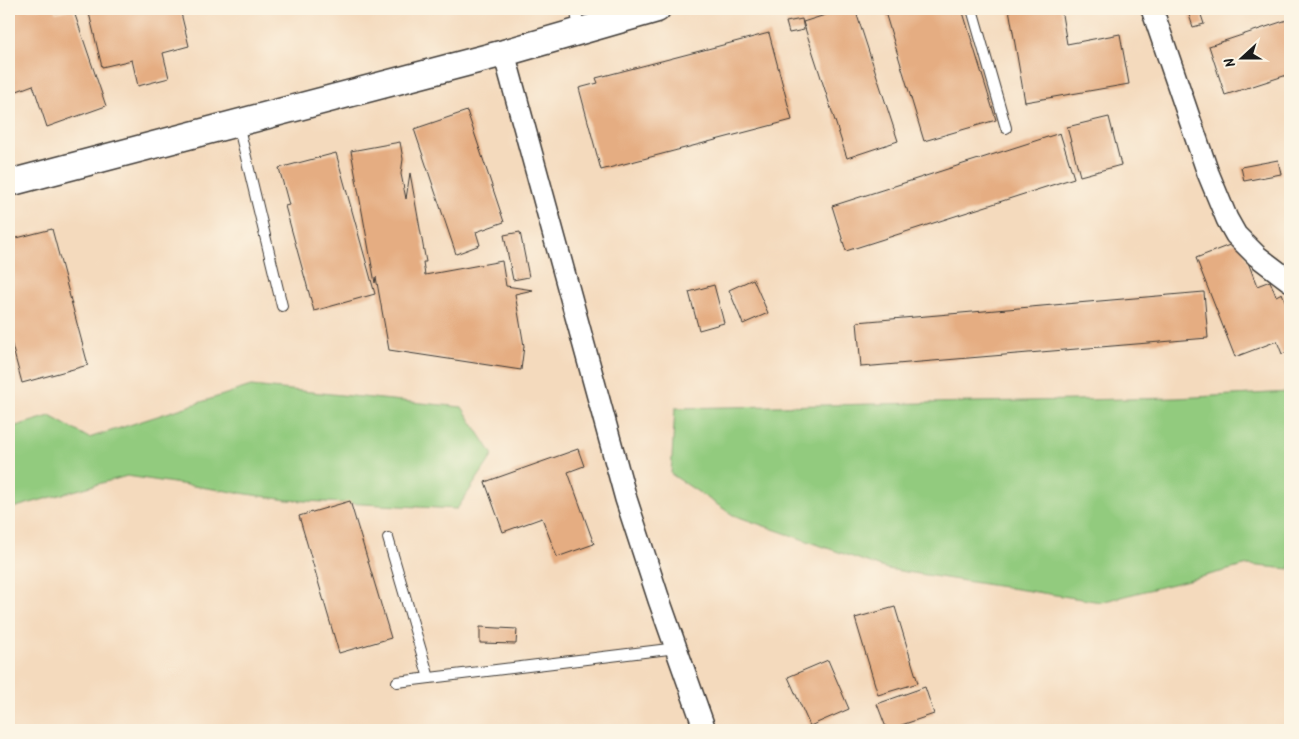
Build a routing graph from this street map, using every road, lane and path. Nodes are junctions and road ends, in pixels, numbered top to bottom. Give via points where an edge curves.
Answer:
1 (657, 9) edge
2 (972, 9) edge
3 (1152, 9) edge
4 (578, 20) edge
5 (504, 53) junction
6 (238, 123) junction
7 (1006, 128) dead end
8 (9, 183) edge
9 (1290, 281) edge
10 (282, 306) dead end
11 (388, 538) dead end
12 (677, 648) junction
13 (429, 678) junction
14 (397, 682) dead end
15 (705, 730) edge

1 - 4 street
2 - 7 lane
3 - 9 street via 1227,219 1236,236 1256,256
4 - 5 street
5 - 6 street
5 - 12 street via 626,499
6 - 8 street
6 - 10 lane
11 - 13 lane
12 - 13 lane
12 - 15 street
13 - 14 lane

